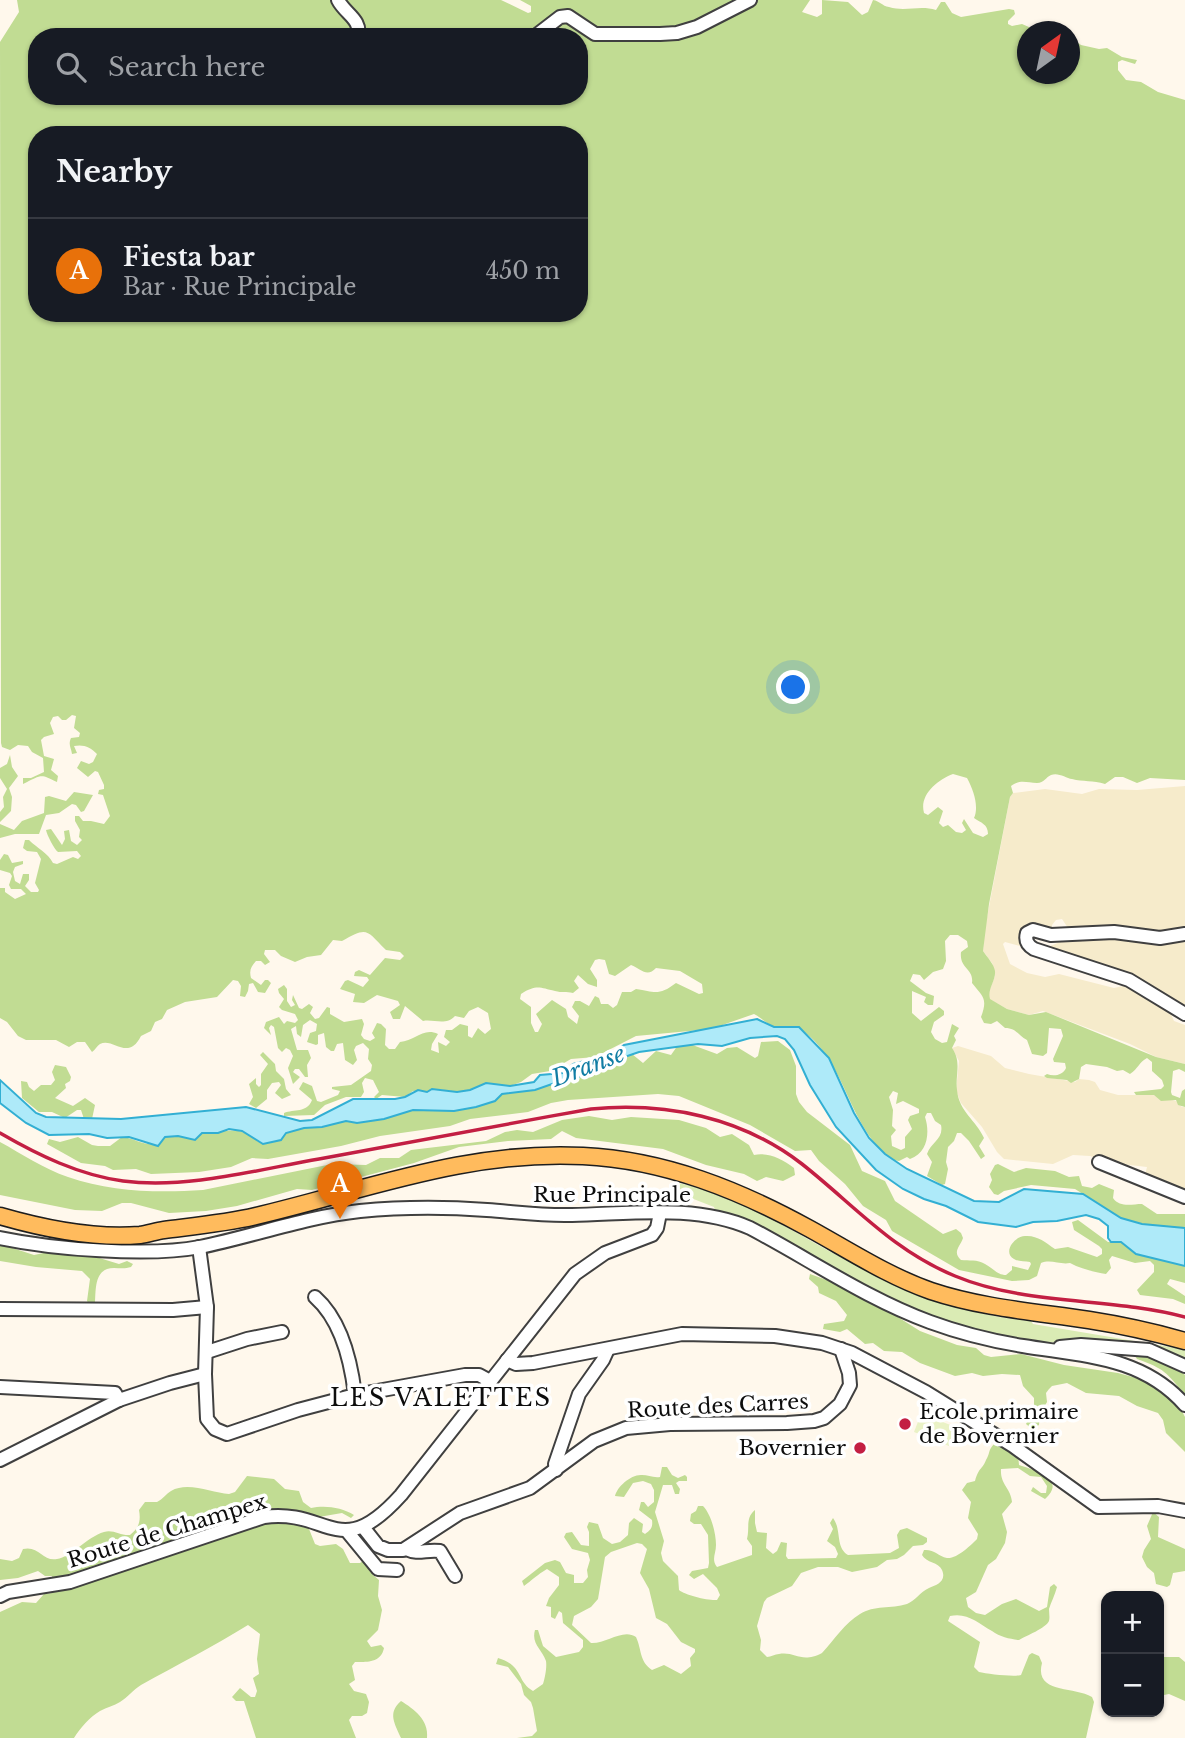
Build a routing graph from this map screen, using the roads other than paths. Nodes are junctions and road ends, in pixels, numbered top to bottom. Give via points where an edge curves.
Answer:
1 (338, 0) edge
2 (750, 0) edge
3 (359, 28) edge
4 (546, 28) edge
5 (584, 28) edge
6 (588, 31) edge
7 (1185, 934) edge
8 (1185, 1014) edge
9 (1099, 1162) dead end
10 (1185, 1197) edge
11 (0, 1205) edge
12 (646, 1213) junction
13 (660, 1213) junction
14 (0, 1216) edge
15 (163, 1230) junction
16 (0, 1238) edge
17 (637, 1242) junction
18 (199, 1247) junction
19 (315, 1297) dead end
20 (207, 1307) junction
21 (0, 1309) edge
22 (282, 1332) dead end
23 (1185, 1341) edge
24 (608, 1349) junction
25 (841, 1349) junction
26 (1050, 1350) junction
27 (207, 1352) junction
28 (507, 1360) junction
29 (1185, 1366) edge
30 (205, 1374) junction
31 (490, 1381) junction
32 (0, 1387) edge
33 (355, 1395) junction
34 (119, 1400) junction
35 (1185, 1405) edge
36 (0, 1460) edge
37 (556, 1470) junction
38 (1185, 1511) edge
39 (363, 1527) junction
40 (346, 1530) junction
41 (406, 1549) junction
42 (397, 1570) dead end
43 (455, 1576) dead end
44 (0, 1596) edge

1 - 3 street
2 - 6 street via 677,33
4 - 5 street via 568,16
7 - 8 street via 1160,938 1114,932 1051,935 1033,930 1026,939 1037,950 1135,983
9 - 10 street
11 - 15 main road via 66,1220
12 - 13 street, Rue Principale
12 - 17 street
12 - 18 street, Rue Principale via 377,1210 305,1219
13 - 17 street, Route de Champex via 655,1233
13 - 26 street, Rue Principale via 731,1220 930,1322 985,1339
14 - 15 main road via 91,1234 142,1235
15 - 23 main road via 257,1216 481,1160 556,1155 607,1158 669,1169 727,1188 883,1270 945,1296 1131,1327
16 - 18 street, Rue Principale via 136,1251
17 - 28 street, Route de Champex via 581,1268
18 - 20 street
19 - 33 street via 341,1336
20 - 21 street
20 - 27 street
22 - 27 street
24 - 25 street via 682,1334 728,1334 800,1339
24 - 28 street via 526,1364
24 - 37 street via 579,1394
25 - 37 street, Route des Carres via 850,1385 840,1404 824,1418 626,1428 594,1441
25 - 38 street via 926,1392 1098,1507 1158,1506
26 - 29 street via 1081,1345 1149,1350
26 - 35 street, Rue Principale via 1136,1368 1158,1380
27 - 30 street
28 - 31 street, Route de Champex
30 - 33 street via 207,1419 227,1434
30 - 34 street
31 - 33 street via 471,1374
31 - 39 street, Route de Champex via 401,1495
32 - 34 street via 115,1393
34 - 36 street
37 - 41 street, Route des Carres via 530,1488 460,1513
39 - 40 street, Route de Champex
39 - 41 street via 384,1549
40 - 42 street via 378,1569
40 - 44 street, Route de Champex via 292,1517 264,1517 70,1583
41 - 43 street via 440,1551

